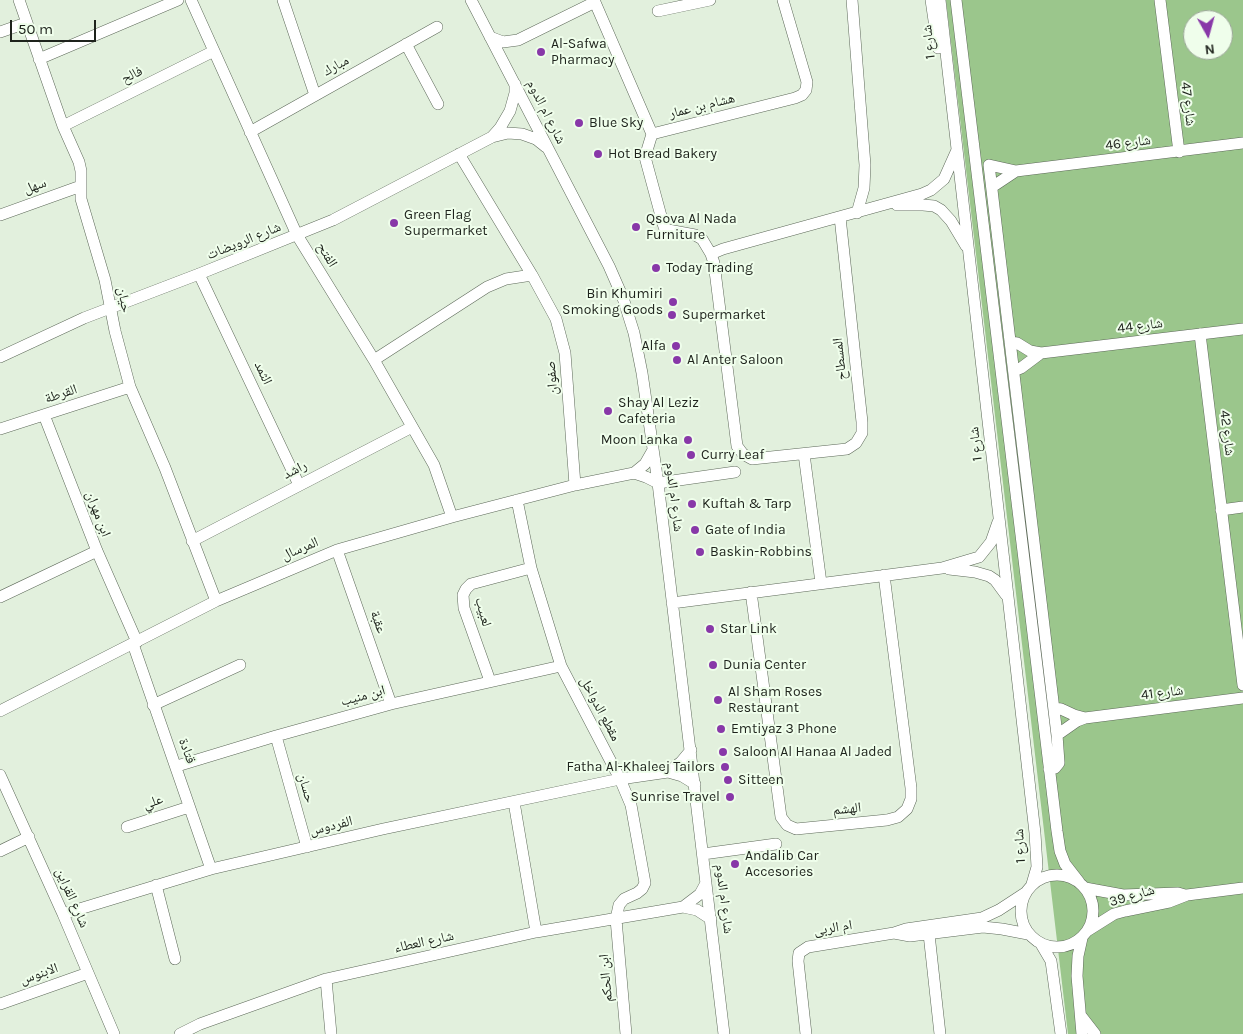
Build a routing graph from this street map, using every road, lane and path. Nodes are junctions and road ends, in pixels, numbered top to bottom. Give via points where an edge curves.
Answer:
1 (19, 0) edge
2 (178, 0) edge
3 (191, 0) edge
4 (283, 0) edge
5 (471, 0) edge
6 (710, 0) edge
7 (783, 0) edge
8 (852, 0) edge
9 (931, 0) edge
10 (940, 0) edge
11 (956, 0) edge
12 (1160, 0) edge
13 (595, 1) edge
14 (658, 11) dead end
15 (26, 23) junction
16 (437, 27) dead end
17 (0, 32) edge
18 (490, 37) junction
19 (406, 44) junction
20 (214, 51) junction
21 (39, 59) junction
22 (515, 84) junction
23 (950, 92) junction
24 (315, 95) junction
25 (438, 104) dead end
26 (63, 126) junction
27 (250, 132) junction
28 (652, 134) junction
29 (492, 137) junction
30 (1243, 144) edge
31 (547, 147) junction
32 (958, 149) junction
33 (1180, 152) junction
34 (459, 154) junction
35 (1016, 171) junction
36 (80, 186) junction
37 (992, 187) junction
38 (886, 206) junction
39 (857, 213) junction
40 (0, 215) edge
41 (840, 217) junction
42 (298, 235) junction
43 (969, 251) junction
44 (711, 254) junction
45 (199, 274) junction
46 (532, 275) junction
47 (110, 307) junction
48 (1243, 329) edge
49 (1200, 334) junction
50 (1010, 342) junction
51 (1041, 353) junction
52 (0, 357) edge
53 (374, 360) junction
54 (1014, 371) junction
55 (130, 387) junction
56 (44, 415) junction
57 (412, 427) junction
58 (0, 428) edge
59 (653, 450) junction
60 (804, 454) junction
61 (736, 472) dead end
62 (634, 473) junction
63 (658, 483) junction
64 (300, 485) junction
65 (576, 485) junction
66 (518, 500) junction
67 (1243, 507) edge
68 (1221, 510) junction
69 (452, 516) junction
70 (999, 518) junction
71 (192, 541) junction
72 (337, 550) junction
73 (97, 552) junction
74 (531, 568) junction
75 (942, 568) junction
76 (884, 575) junction
77 (821, 583) junction
78 (751, 592) junction
79 (0, 597) edge
80 (1008, 597) junction
81 (216, 601) junction
82 (672, 603) junction
83 (135, 643) junction
84 (240, 665) dead end
85 (561, 666) junction
86 (490, 681) junction
87 (1243, 685) edge
88 (1243, 698) edge
89 (391, 704) junction
90 (153, 705) junction
91 (1054, 708) junction
92 (0, 711) edge
93 (1085, 718) junction
94 (1057, 735) junction
95 (276, 736) junction
96 (691, 750) junction
97 (176, 766) junction
98 (1049, 769) junction
99 (668, 772) junction
100 (0, 775) edge
101 (620, 779) junction
102 (695, 784) junction
103 (514, 802) junction
104 (189, 807) junction
105 (126, 827) dead end
106 (29, 838) junction
107 (776, 844) dead end
108 (307, 847) junction
109 (0, 851) edge
110 (703, 854) junction
111 (211, 869) junction
112 (706, 883) junction
113 (156, 885) junction
114 (1082, 885) junction
115 (1028, 888) junction
116 (1243, 888) edge
117 (1187, 895) junction
118 (683, 907) junction
119 (63, 914) junction
120 (616, 919) junction
121 (711, 919) junction
122 (536, 932) junction
123 (894, 933) junction
124 (929, 934) junction
125 (1028, 934) junction
126 (1085, 935) junction
127 (1041, 944) junction
128 (175, 959) dead end
129 (88, 973) junction
130 (326, 979) junction
131 (0, 1004) edge
132 (1080, 1015) junction
133 (202, 1029) edge
134 (114, 1034) edge
135 (180, 1034) edge
136 (331, 1034) edge
137 (626, 1034) edge
138 (724, 1034) edge
139 (806, 1034) edge
140 (940, 1034) edge
141 (1061, 1034) edge
142 (1082, 1034) edge
143 (1095, 1034) edge

1 - 15 street, حيان
2 - 21 street
3 - 20 street, الفتح
4 - 24 street
5 - 18 street, شارع ام الدوم
6 - 14 street
7 - 28 street, هشام بن عمار via 807,82 802,95
8 - 39 street via 865,165 864,188
9 - 23 street via 941,69
10 - 23 street, شارع 1
11 - 98 street
12 - 33 street, شارع 47
13 - 18 street via 518,40 503,42
13 - 28 street
15 - 17 street
15 - 21 street, حيان
16 - 19 street, مبارك
18 - 22 street, شارع ام الدوم
19 - 24 street, مبارك
19 - 25 street
20 - 26 street, فالح
20 - 27 street, الفتح
21 - 26 street, حيان
22 - 29 street, شارع الرويضات via 510,111
22 - 31 street, شارع ام الدوم
23 - 32 street, شارع 1
24 - 27 street, مبارك
26 - 36 street, حيان via 79,162
27 - 42 street, الفتح
28 - 44 street, المسطاح via 646,157 664,227 702,238
29 - 31 street, شارع الرويضات via 522,134
29 - 34 street, شارع الرويضات
30 - 33 street, شارع 46
31 - 59 street, شارع ام الدوم via 609,266 626,306 639,353
32 - 38 street via 944,179 937,186
32 - 43 street, شارع 1
33 - 35 street, شارع 46
34 - 42 street, شارع الرويضات via 351,212
34 - 46 street, صفوان
35 - 37 street, شارع 46
35 - 37 street, شارع 46 via 989,165
36 - 40 street, سهل
36 - 47 street, حيان via 82,206
37 - 50 street
38 - 39 street
38 - 43 street via 934,206 946,214
39 - 41 street
41 - 44 street
41 - 60 street, المسطاح via 862,433 847,449
42 - 45 street, شارع الرويضات
42 - 53 street, الفتح
43 - 70 street, شارع 1
44 - 60 street, المسطاح via 737,446 752,458
45 - 47 street, شارع الرويضات
45 - 64 street, الثمد
46 - 53 street via 487,286
46 - 65 street, صفوان via 556,319 565,353
47 - 52 street, شارع الرويضات
47 - 55 street, حيان
48 - 49 street, شارع 44
49 - 51 street, شارع 44
49 - 68 street, شارع 42
50 - 51 street, شارع 44
50 - 54 street
51 - 54 street
53 - 57 street, الفتح
54 - 91 street
55 - 56 street, القرطة
55 - 71 street, حيان
56 - 58 street, القرطة
56 - 73 street, ابن مهران
57 - 64 street, راشد
57 - 69 street, الفتح via 434,465
59 - 62 street
59 - 63 street, شارع ام الدوم
60 - 77 street
61 - 63 street
62 - 63 street
62 - 65 street, المرسال
63 - 82 street, شارع ام الدوم
64 - 71 street, راشد
65 - 66 street, المرسال
66 - 69 street, المرسال
66 - 74 street, مقطع الدواخل
67 - 68 street
68 - 87 street, شارع 42
69 - 72 street, المرسال
70 - 75 street via 991,542 979,557
70 - 80 street, شارع 1
71 - 81 street, حيان
72 - 81 street, المرسال
72 - 89 street, عقبة
73 - 79 street, ابن مهران
73 - 83 street, قتادة
74 - 85 street, مقطع الدواخل
74 - 86 street, لعبيب via 471,584 463,595 464,608
75 - 76 street
75 - 80 street via 989,576
76 - 77 street
76 - 78 street, الهشم via 911,788 907,810 887,820 796,829 781,817
77 - 78 street
78 - 82 street
80 - 115 street, شارع 1 via 1036,842 1037,866
81 - 83 street, المرسال
82 - 96 street, شارع ام الدوم
83 - 90 street, قتادة
83 - 92 street, المرسال
84 - 90 street
85 - 86 street, ابن منيب
85 - 101 street, مقطع الدواخل
86 - 89 street, ابن منيب
88 - 93 street, شارع 41
89 - 95 street, ابن منيب
90 - 97 street, قتادة
91 - 93 street, شارع 41
91 - 94 street
93 - 94 street, شارع 41
94 - 98 street via 1059,763
95 - 97 street, ابن منيب
95 - 108 street, حسان
96 - 99 street
96 - 102 street, شارع ام الدوم
97 - 104 street, قتادة
98 - 114 street via 1062,856
99 - 101 street, الفردوس
99 - 102 street
100 - 106 street, شارع القراين
101 - 103 street, الفردوس
101 - 120 street, مقطع الدواخل via 631,805 645,882 642,889 624,899
102 - 110 street, شارع ام الدوم
103 - 108 street, الفردوس
103 - 122 street
104 - 105 street, علي
104 - 111 street, قتادة
106 - 109 street
106 - 119 street, شارع القراين
107 - 110 street
108 - 111 street, الفردوس
110 - 112 street, شارع ام الدوم
111 - 113 street, الفردوس
112 - 118 street via 700,894
112 - 121 street, شارع ام الدوم
113 - 119 street, الفردوس
113 - 128 street
114 - 115 street via 1068,876 1055,874 1043,877
114 - 117 street, شارع 39 via 1123,895
114 - 126 street via 1092,902 1093,917
115 - 123 street, ام الربى via 999,910 982,918
115 - 125 street via 1020,907
116 - 117 street, شارع 39
117 - 126 street, شارع 39 via 1120,912
118 - 120 street, شارع العطاء
118 - 121 street via 698,910
119 - 129 street, شارع القراين
120 - 122 street, شارع العطاء
120 - 137 street, ابن الحكم
121 - 138 street, شارع ام الدوم
122 - 130 street, شارع العطاء
123 - 124 street, ام الربى via 905,936
123 - 139 street, ام الربى via 818,944 799,953
124 - 125 street, ام الربى via 983,927
124 - 140 street
125 - 127 street
126 - 127 street via 1070,945 1055,948
126 - 132 street via 1078,956
127 - 141 street via 1051,961
129 - 131 street, الابنوس
129 - 134 street, شارع القراين
130 - 133 street, شارع العطاء
130 - 136 street
132 - 142 street
132 - 143 street
133 - 135 street, شارع العطاء

